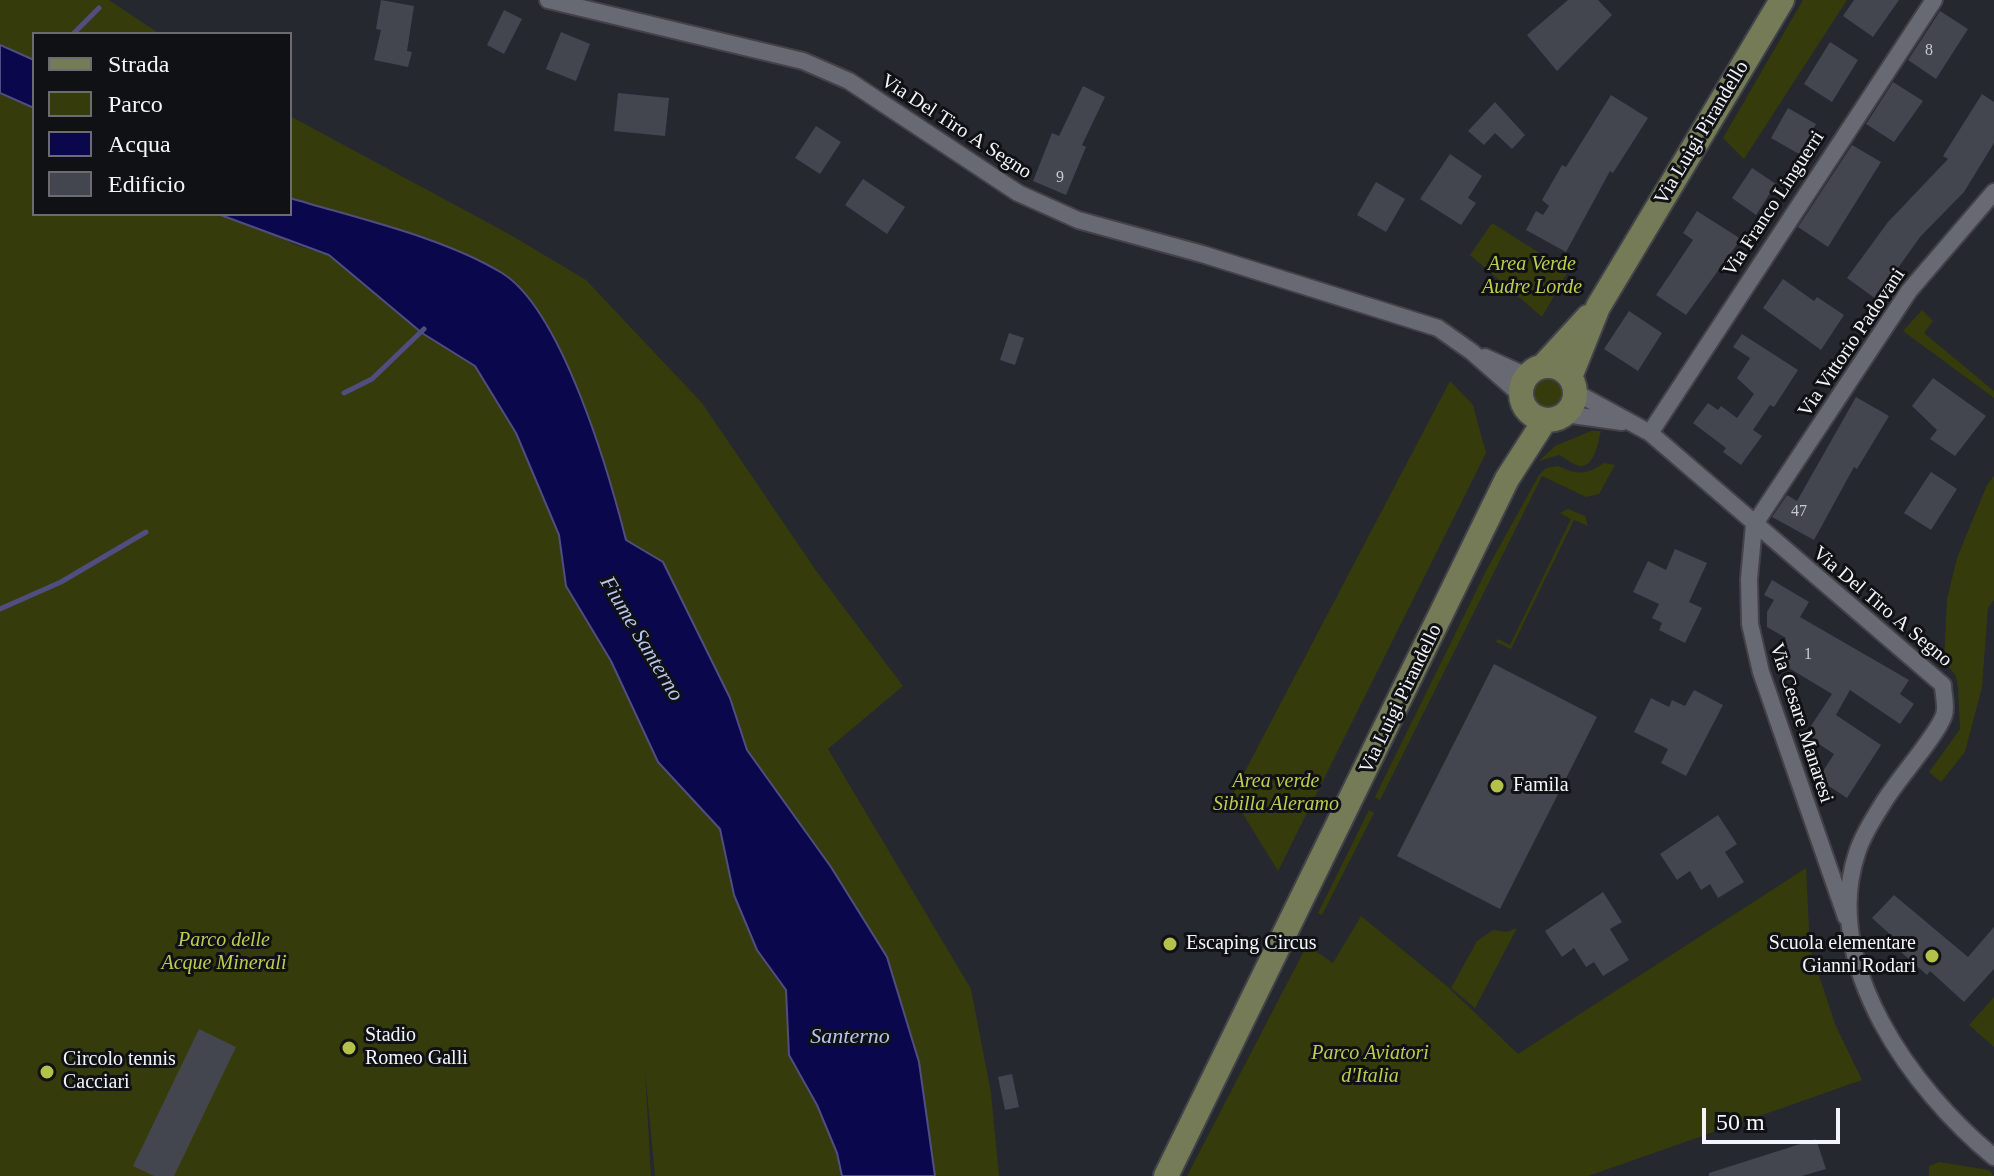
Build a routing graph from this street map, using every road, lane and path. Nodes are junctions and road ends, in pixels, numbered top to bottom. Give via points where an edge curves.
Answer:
1 (548, 0) edge
2 (1782, 0) edge
3 (1934, 0) edge
4 (1994, 192) edge
5 (1598, 307) junction
6 (1573, 384) junction
7 (1538, 397) junction
8 (1634, 423) junction
9 (1650, 433) junction
10 (1754, 525) junction
11 (1849, 926) junction
12 (1994, 1157) edge
13 (1166, 1176) edge

1 - 7 street, Via Del Tiro A Segno via 803,61 849,81 1018,193 1078,220 1438,328
2 - 5 street, Via Luigi Pirandello
3 - 9 street, Via Franco Linguerri
4 - 10 street, Via Vittorio Padovani via 1909,291
5 - 6 street, Via Luigi Pirandello
5 - 7 street, Via Luigi Pirandello
6 - 7 street, Via Luigi Pirandello via 1574,400
6 - 7 street via 1558,368
6 - 8 street, Via Del Tiro A Segno
7 - 8 street, Via Del Tiro A Segno
7 - 13 street, Via Luigi Pirandello via 1507,479
8 - 9 street, Via Del Tiro A Segno
9 - 10 street, Via Del Tiro A Segno
10 - 11 street, Via Cesare Manaresi via 1750,624 1761,672
10 - 11 street, Via Del Tiro A Segno via 1943,685 1945,715 1882,804 1857,853
11 - 12 street, Via Del Tiro A Segno via 1882,1024 1912,1074

